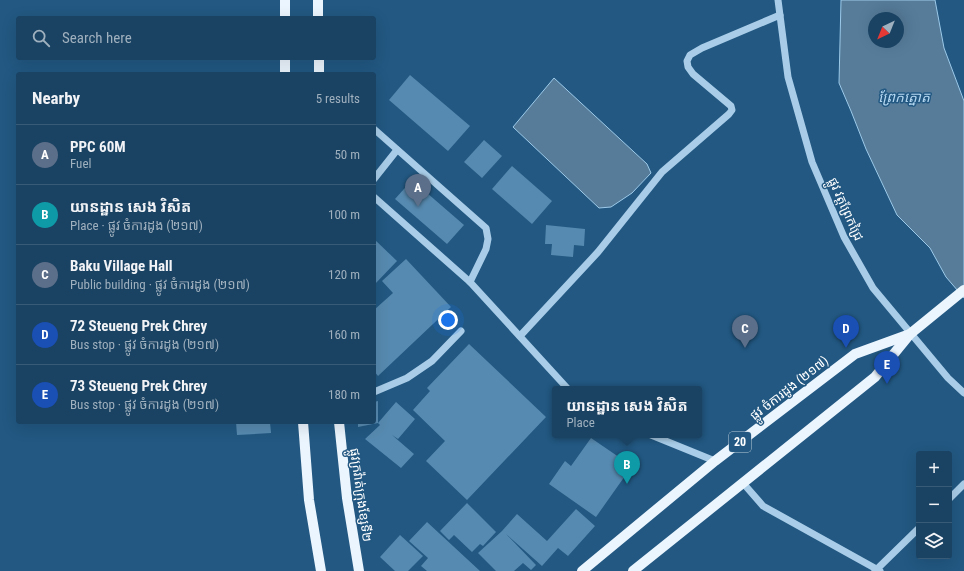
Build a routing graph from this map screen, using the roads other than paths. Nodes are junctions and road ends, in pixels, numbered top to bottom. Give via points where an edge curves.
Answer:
1 (285, 0) edge
2 (318, 0) edge
3 (778, 0) edge
4 (780, 15) junction
5 (285, 16) edge
6 (318, 16) edge
7 (285, 60) edge
8 (319, 60) edge
9 (286, 72) edge
10 (319, 72) edge
11 (376, 131) edge
12 (397, 150) junction
13 (376, 176) edge
14 (376, 198) edge
15 (470, 282) junction
16 (964, 290) edge
17 (461, 331) dead end
18 (910, 334) junction
19 (520, 336) junction
20 (565, 386) edge
21 (376, 391) edge
22 (964, 393) edge
23 (303, 424) edge
24 (339, 424) edge
25 (658, 438) edge
26 (715, 461) junction
27 (743, 484) junction
28 (964, 484) edge
29 (952, 496) edge
30 (916, 531) edge
31 (877, 570) edge
32 (321, 571) edge
33 (359, 571) edge
34 (582, 571) edge
35 (633, 571) edge

1 - 5 main road
2 - 6 main road
3 - 4 street, ផ្លូវ វត្តព្រែកជ្រៃ
4 - 18 street, ផ្លូវ វត្តព្រែកជ្រៃ via 788,77 812,162 844,237 873,288
4 - 19 street via 690,55 686,61 693,74 731,106 732,110 662,172 598,252
7 - 9 main road
8 - 10 main road
11 - 12 street
12 - 13 street
12 - 15 street via 486,228 486,248
14 - 15 street
15 - 19 street
16 - 18 main road, ផ្លូវ ចំការដូង (២១៧) / 20
17 - 21 street via 432,361 407,378
18 - 22 street, ផ្លូវ វត្តព្រែកជ្រៃ
18 - 26 main road, ផ្លូវ ចំការដូង (២១៧) / 20 via 855,354
18 - 27 main road, ផ្លូវ ចំការដូង (២១៧) / 20 via 875,377
19 - 20 street
23 - 32 main road via 309,500
24 - 33 main road, ផ្លូវក្រវ៉ាត់ក្រុងខ្សែទី២ via 347,498
25 - 26 street
26 - 34 main road, ផ្លូវ ចំការដូង (២១៧) / 20
27 - 31 street via 763,506
27 - 35 main road, ផ្លូវ ចំការដូង (២១៧) / 20
28 - 29 street
30 - 31 street

